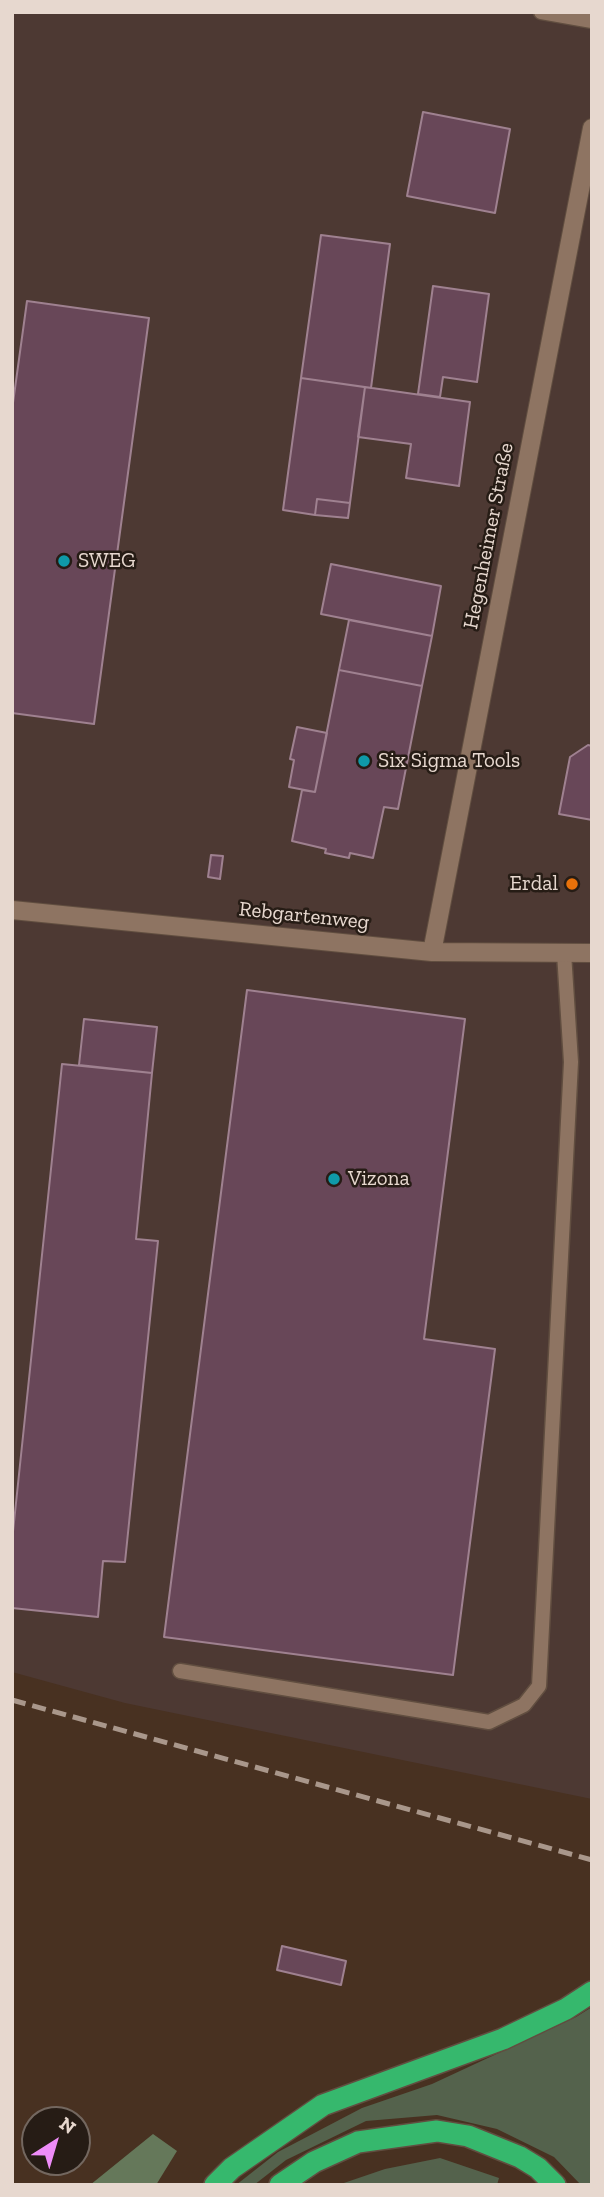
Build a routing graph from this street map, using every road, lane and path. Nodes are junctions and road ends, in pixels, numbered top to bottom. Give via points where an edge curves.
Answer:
1 (541, 12) edge
2 (592, 21) edge
3 (592, 128) edge
4 (12, 910) edge
5 (432, 952) junction
6 (564, 953) junction
7 (592, 953) edge
8 (180, 1671) dead end
9 (592, 1992) edge
10 (215, 2185) edge
11 (279, 2185) edge
12 (555, 2185) edge

1 - 2 lane
3 - 5 street, Hegenheimer Straße
4 - 5 street, Rebgartenweg
5 - 6 street, Rebgartenweg
6 - 7 street, Rebgartenweg
6 - 8 lane via 571,1062 539,1686 524,1705 489,1722
9 - 10 highway via 566,2010 503,2039 323,2105 232,2168
11 - 12 highway via 314,2162 358,2143 437,2131 468,2136 520,2157

